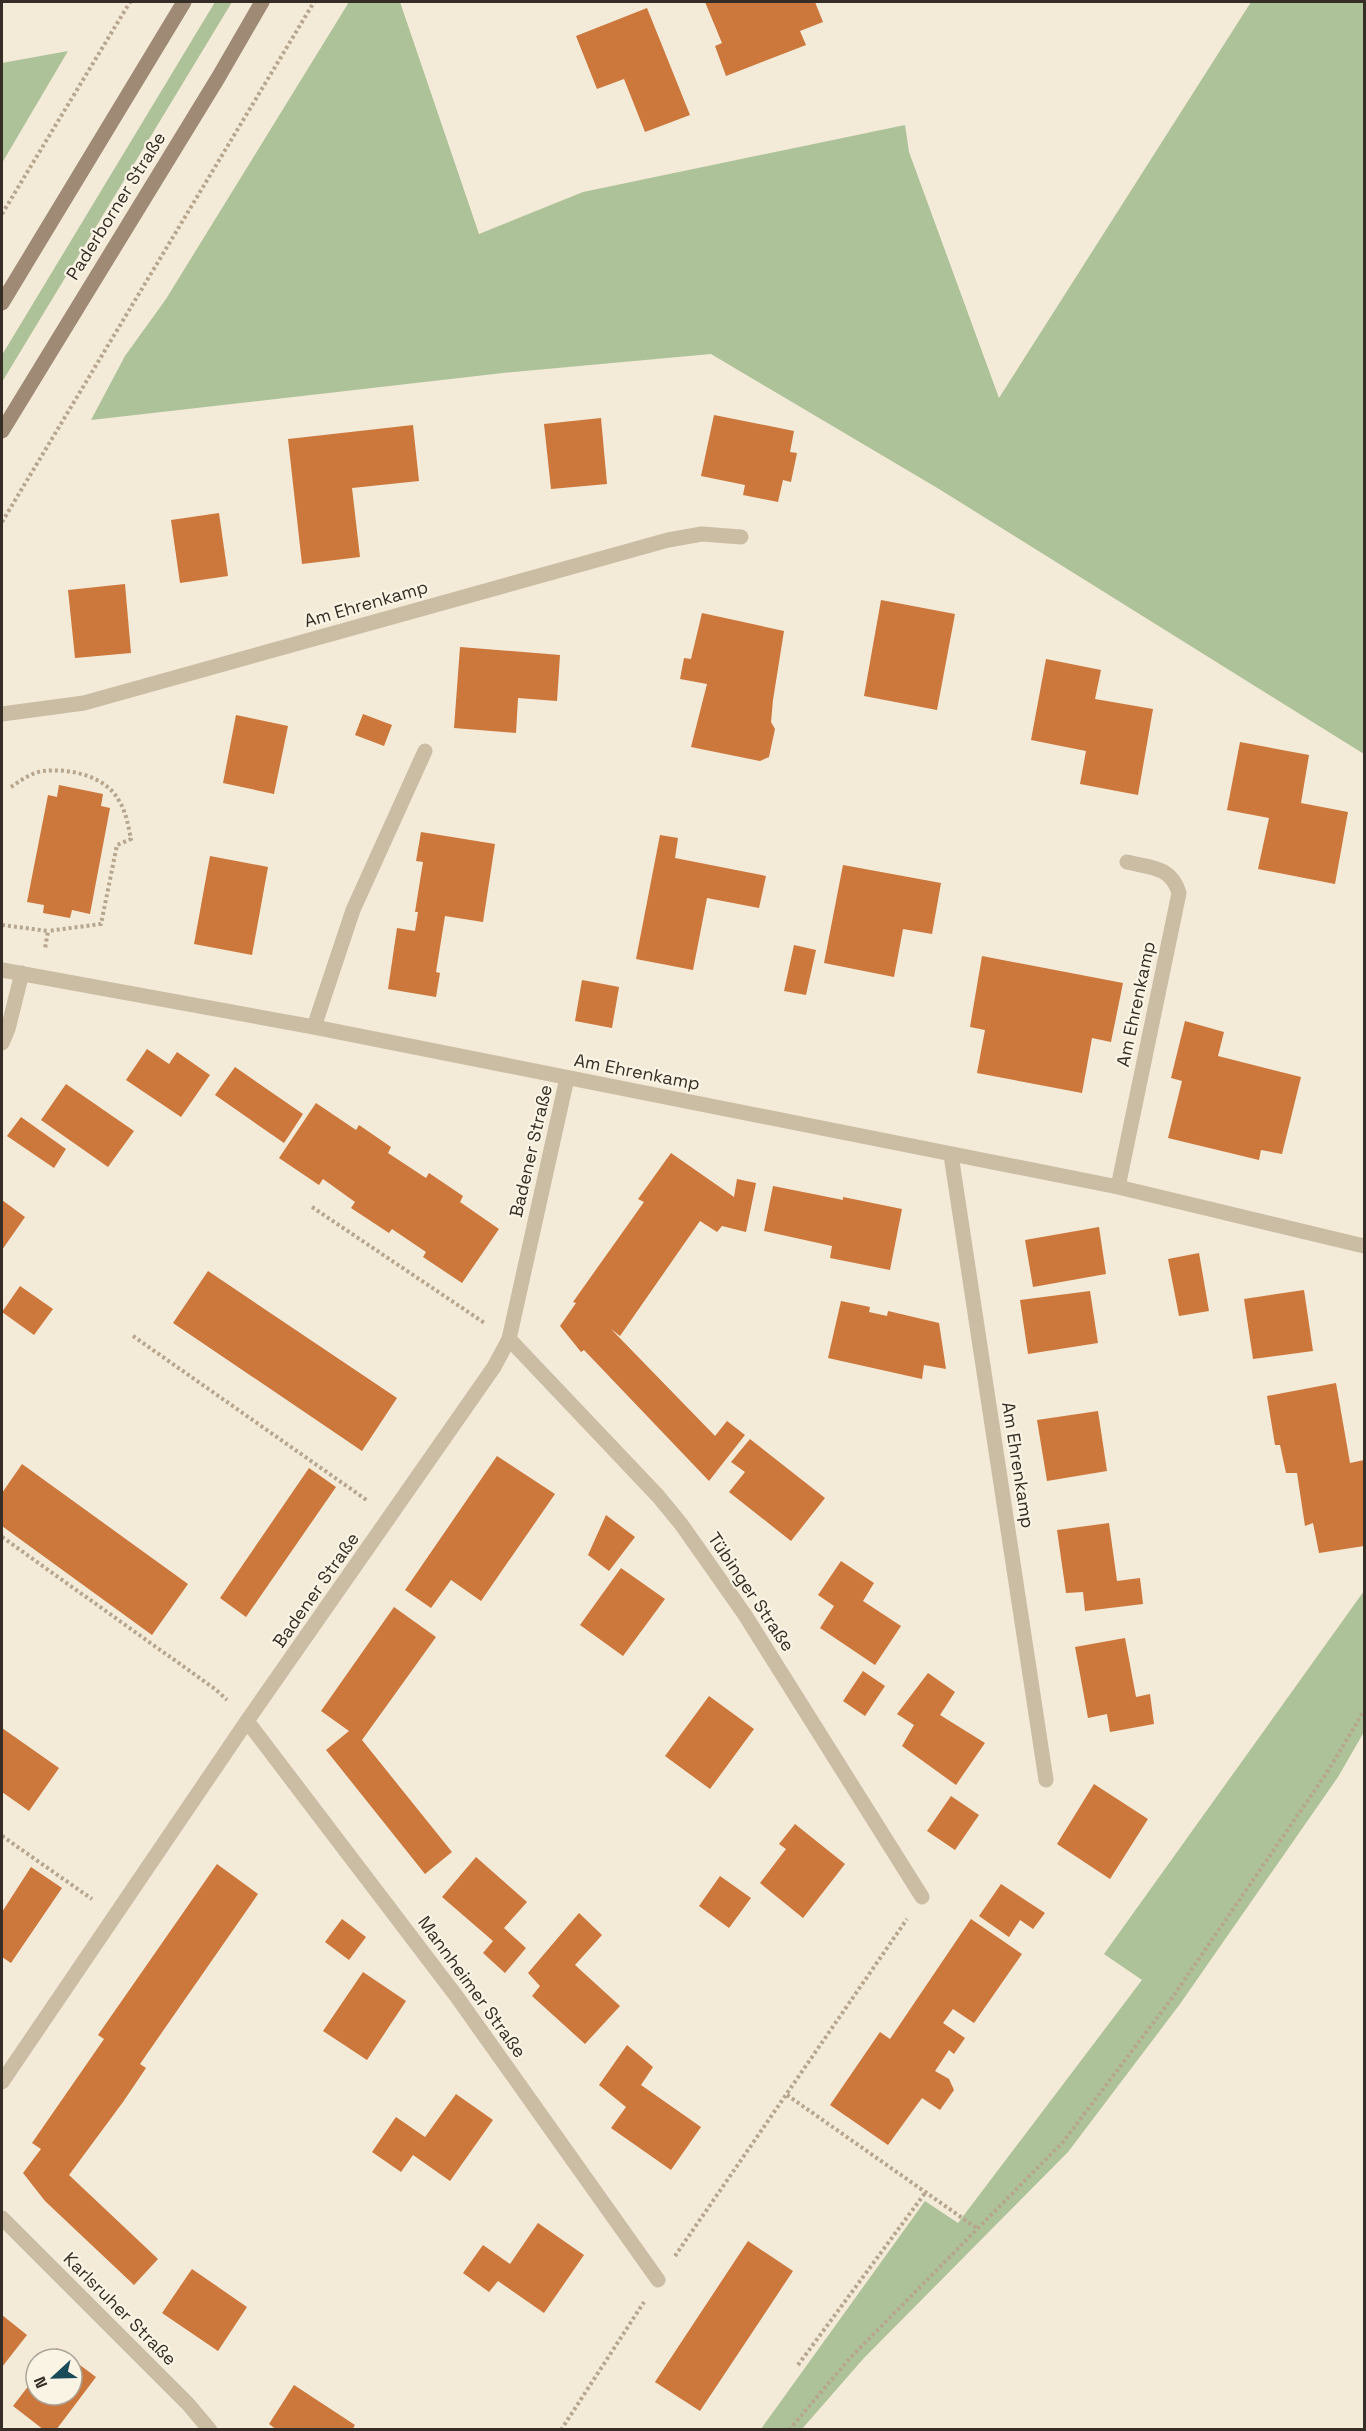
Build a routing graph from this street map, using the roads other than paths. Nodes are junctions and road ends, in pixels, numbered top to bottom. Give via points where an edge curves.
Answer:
1 (184, 2) edge
2 (262, 2) edge
3 (2, 303) edge
4 (2, 430) edge
5 (741, 537) dead end
6 (2, 714) edge
7 (425, 751) dead end
8 (1127, 862) dead end
9 (2, 970) edge
10 (22, 973) junction
11 (314, 1027) junction
12 (2, 1043) edge
13 (567, 1078) junction
14 (951, 1155) junction
15 (1118, 1187) junction
16 (1365, 1246) edge
17 (509, 1339) junction
18 (247, 1721) junction
19 (1046, 1780) dead end
20 (922, 1897) road end
21 (2, 2082) edge
22 (2, 2218) edge
23 (658, 2280) road end
24 (210, 2430) edge

1 - 3 main road
2 - 4 main road, Paderborner Straße
5 - 6 street, Am Ehrenkamp via 702,534 668,540 84,703
7 - 11 street via 352,910
8 - 15 street, Am Ehrenkamp via 1166,871 1176,881 1179,893
9 - 10 street, Am Ehrenkamp
10 - 11 street, Am Ehrenkamp
10 - 12 street
11 - 13 street, Am Ehrenkamp
13 - 14 street, Am Ehrenkamp
13 - 17 street, Badener Straße
14 - 15 street, Am Ehrenkamp
14 - 19 street, Am Ehrenkamp
15 - 16 street, Am Ehrenkamp
17 - 18 street, Badener Straße via 392,1517
17 - 20 street, Tübinger Straße via 681,1524 745,1615
18 - 21 street, Badener Straße
18 - 23 street, Mannheimer Straße via 457,1997
22 - 24 street, Karlsruher Straße

